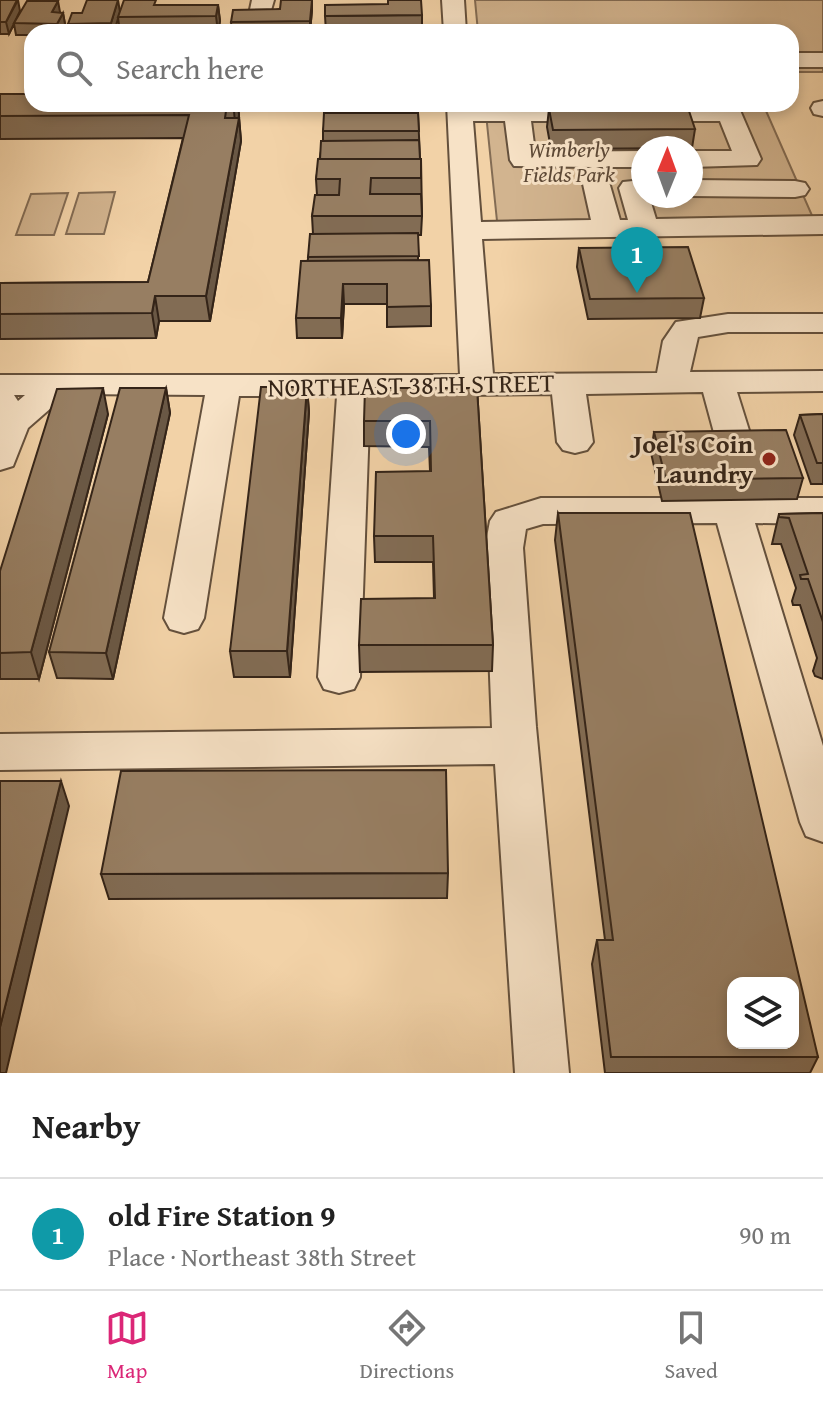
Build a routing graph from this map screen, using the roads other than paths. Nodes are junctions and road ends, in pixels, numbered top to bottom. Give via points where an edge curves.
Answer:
1 (453, 0) edge
2 (454, 24) edge
3 (799, 60) edge
4 (823, 60) edge
5 (460, 112) edge
6 (506, 112) edge
7 (517, 113) junction
8 (631, 159) edge
9 (703, 159) edge
10 (594, 175) dead end
11 (703, 188) edge
12 (795, 189) dead end
13 (639, 208) edge
14 (823, 225) edge
15 (644, 227) junction
16 (608, 230) junction
17 (467, 231) junction
18 (823, 323) edge
19 (0, 372) edge
20 (477, 376) junction
21 (672, 376) junction
22 (717, 381) junction
23 (822, 381) edge
24 (59, 384) junction
25 (568, 384) junction
26 (0, 385) edge
27 (224, 385) junction
28 (354, 385) junction
29 (6, 411) edge
30 (734, 440) edge
31 (575, 442) dead end
32 (0, 458) edge
33 (732, 510) junction
34 (823, 511) edge
35 (184, 618) dead end
36 (339, 677) dead end
37 (515, 736) junction
38 (0, 752) edge
39 (823, 822) edge
40 (542, 1073) edge

1 - 2 street
3 - 4 street
5 - 17 street
6 - 7 street
7 - 8 street via 523,160
7 - 9 street via 730,113 748,159
10 - 16 street
11 - 12 street
13 - 15 street
14 - 15 street
15 - 16 street
16 - 17 street
17 - 20 street
18 - 21 street via 687,329
19 - 20 street, NORTHEAST 38TH STREET
20 - 21 street, NORTHEAST 38TH STREET
20 - 25 street, NORTHEAST 38TH STREET
20 - 28 street, NORTHEAST 38TH STREET
21 - 22 street, NORTHEAST 38TH STREET
21 - 23 street, NORTHEAST 38TH STREET
21 - 25 street, NORTHEAST 38TH STREET
22 - 23 street, NORTHEAST 38TH STREET
22 - 30 street
24 - 26 street, NORTHEAST 38TH STREET
24 - 27 street, NORTHEAST 38TH STREET
24 - 29 street
25 - 31 street
27 - 28 street, NORTHEAST 38TH STREET
27 - 35 street
28 - 36 street
29 - 32 street
33 - 34 street
33 - 37 street via 541,511 509,521 504,548
33 - 39 street
37 - 38 street
37 - 40 street

